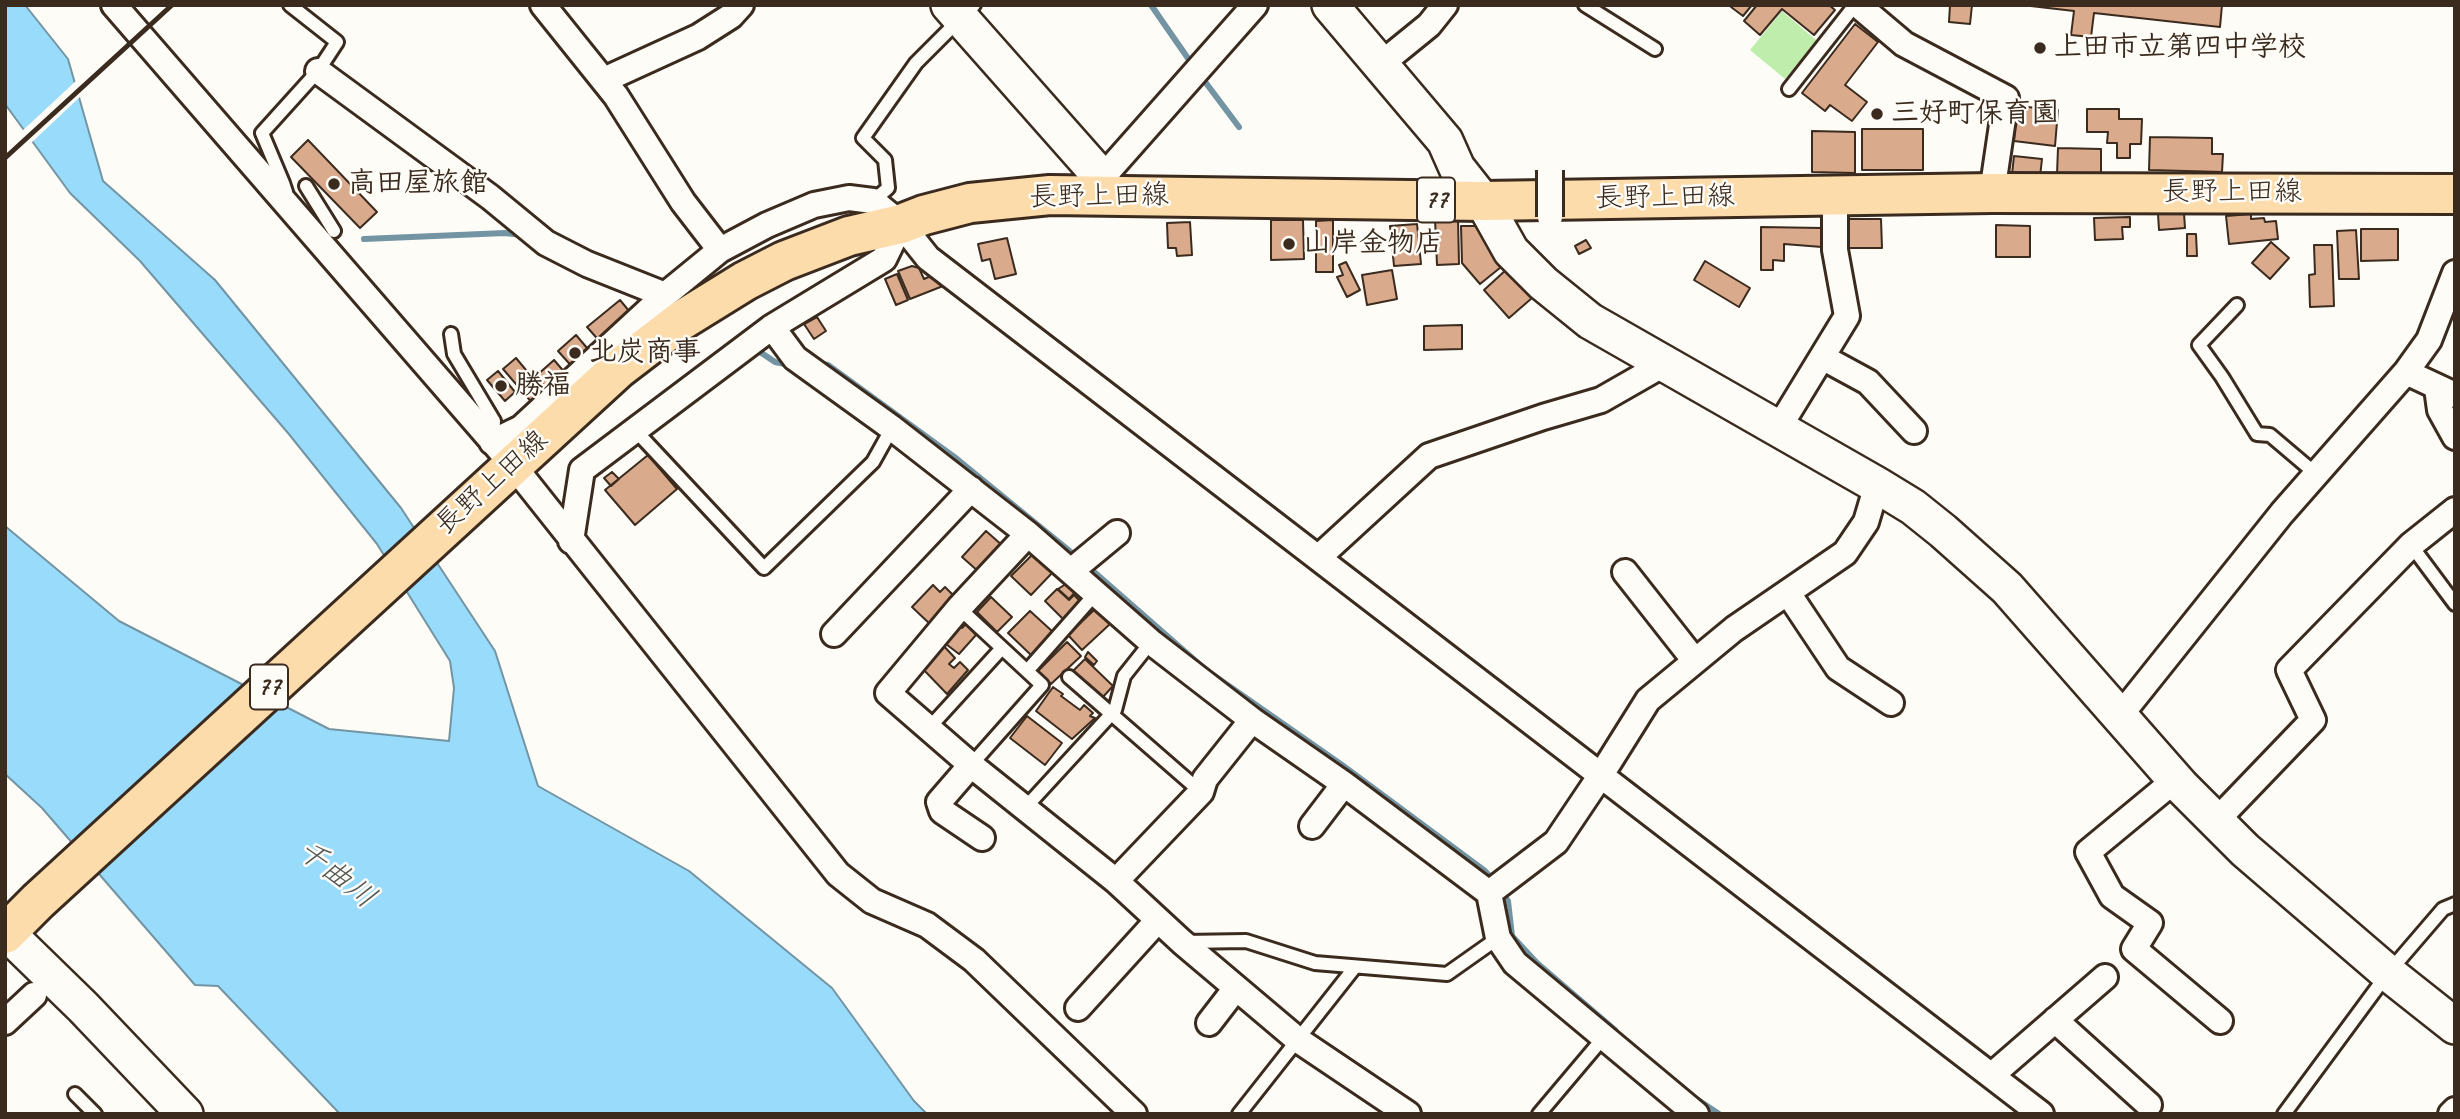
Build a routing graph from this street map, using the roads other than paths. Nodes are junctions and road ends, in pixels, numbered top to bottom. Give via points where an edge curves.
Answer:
1 (114, 5) edge
2 (290, 5) edge
3 (542, 5) edge
4 (741, 5) edge
5 (1255, 5) edge
6 (1330, 5) edge
7 (1445, 5) edge
8 (1585, 5) edge
9 (1856, 5) edge
10 (961, 10) edge
11 (1655, 49) dead end
12 (1381, 64) junction
13 (318, 71) junction
14 (604, 80) junction
15 (1788, 89) dead end
16 (1550, 170) dead end
17 (1102, 186) junction
18 (306, 187) dead end
19 (1992, 193) junction
20 (2455, 194) edge
21 (1835, 195) junction
22 (280, 197) junction
23 (1483, 201) junction
24 (887, 213) junction
25 (1550, 217) dead end
26 (333, 233) junction
27 (720, 250) junction
28 (2455, 273) edge
29 (665, 295) junction
30 (2237, 304) dead end
31 (772, 327) junction
32 (451, 334) dead end
33 (1822, 357) junction
34 (1664, 363) junction
35 (2406, 372) junction
36 (2446, 392) edge
37 (892, 428) junction
38 (1778, 429) junction
39 (635, 430) junction
40 (1914, 431) dead end
41 (2455, 436) edge
42 (501, 460) junction
43 (2316, 474) junction
44 (1877, 485) junction
45 (971, 489) junction
46 (2455, 510) edge
47 (1117, 533) dead end
48 (1028, 534) junction
49 (571, 541) junction
50 (2410, 545) junction
51 (1319, 557) junction
52 (1070, 571) junction
53 (1625, 572) dead end
54 (1096, 593) junction
55 (1787, 593) junction
56 (2455, 604) edge
57 (960, 608) junction
58 (834, 634) dead end
59 (1151, 642) junction
60 (1002, 648) junction
61 (1695, 661) junction
62 (1027, 671) junction
63 (1069, 677) dead end
64 (1891, 703) dead end
65 (1111, 714) junction
66 (2119, 717) junction
67 (1252, 720) junction
68 (929, 728) junction
69 (971, 765) junction
70 (1601, 775) junction
71 (2175, 780) junction
72 (1345, 784) junction
73 (1201, 792) junction
74 (1026, 808) junction
75 (2216, 821) junction
76 (1312, 826) dead end
77 (982, 838) dead end
78 (1116, 881) junction
79 (1489, 893) junction
80 (2455, 904) edge
81 (1158, 920) junction
82 (6, 932) edge
83 (1498, 938) junction
84 (1182, 942) junction
85 (1355, 967) junction
86 (2388, 973) junction
87 (2105, 977) dead end
88 (1236, 988) junction
89 (34, 995) dead end
90 (1078, 1009) dead end
91 (2055, 1020) junction
92 (2220, 1021) dead end
93 (5, 1023) edge
94 (1209, 1023) dead end
95 (2455, 1026) edge
96 (1604, 1037) junction
97 (1298, 1040) junction
98 (1992, 1075) junction
99 (75, 1094) dead end
100 (2150, 1105) dead end
101 (95, 1114) edge
102 (186, 1114) edge
103 (1134, 1114) edge
104 (1239, 1114) edge
105 (1408, 1114) edge
106 (1539, 1114) edge
107 (1696, 1114) edge
108 (2041, 1114) edge
109 (2284, 1114) edge

1 - 22 street
2 - 13 lane via 337,42
3 - 14 street
4 - 14 street via 698,37
5 - 17 street
6 - 12 street
7 - 12 street via 1429,25
8 - 11 lane
9 - 15 lane
9 - 19 street via 1904,44 2006,98
10 - 17 street
10 - 24 lane via 916,63 863,138 885,160
12 - 23 street via 1445,141 1457,168
13 - 22 lane via 262,133 286,192
13 - 29 street via 546,243
14 - 27 street via 683,202
16 - 25 street, bridge
17 - 23 main road, 長野上田線 / 77
17 - 24 main road, 長野上田線 / 77 via 923,215
18 - 26 lane
19 - 20 main road, 長野上田線 / 77
19 - 21 main road, 長野上田線 / 77
21 - 23 main road, 長野上田線 / 77
21 - 33 street via 1835,250 1847,316
22 - 26 street
23 - 34 street via 1511,251 1543,283 1590,321
24 - 27 street via 849,198 814,205
24 - 31 street via 884,259
24 - 42 main road, 長野上田線 / 77 via 849,236 745,281 682,320
24 - 51 street via 928,258
26 - 42 street
27 - 29 street
28 - 35 street via 2429,340
29 - 42 street via 521,428
30 - 43 lane via 2199,345 2257,434 2270,435
31 - 37 street via 795,358
31 - 39 street
32 - 42 lane via 454,354 494,421
33 - 38 street
33 - 40 street via 1868,382
34 - 38 street
34 - 51 street via 1601,400 1429,456
35 - 36 street
35 - 43 street
36 - 41 street via 2440,410
37 - 39 lane via 873,462 764,568
37 - 45 street
38 - 44 street
39 - 49 street via 582,470
42 - 49 street
42 - 82 main road, 長野上田線 / 77
43 - 66 street
44 - 55 street via 1866,522 1845,553
44 - 66 street via 1913,507 2007,588
45 - 48 street
45 - 58 street
46 - 50 street
47 - 52 street
48 - 52 street
48 - 57 street
49 - 103 street via 838,874 872,901 927,925 974,960
50 - 56 lane
50 - 75 street via 2289,670 2313,720
51 - 70 street
52 - 54 street
53 - 61 street
54 - 59 street
54 - 62 lane
55 - 61 street
55 - 64 street via 1838,668
57 - 60 lane
57 - 68 street via 888,693
59 - 65 lane via 1124,676
59 - 67 street
60 - 62 lane
60 - 68 lane
61 - 70 street via 1648,700
62 - 69 lane via 1042,685
63 - 65 lane
65 - 73 lane
65 - 74 lane
66 - 71 street
67 - 72 street
67 - 73 street via 1205,779
68 - 69 street
69 - 74 street
69 - 77 street via 939,802 942,811
70 - 79 street via 1556,842
70 - 98 street
71 - 75 street
71 - 92 street via 2088,852 2112,896 2150,923 2134,948
72 - 76 street
72 - 79 street
73 - 78 street
74 - 78 street
75 - 86 street
78 - 81 street
79 - 83 street
80 - 86 lane via 2443,909
81 - 84 street
81 - 90 street
82 - 102 street
83 - 85 lane via 1447,974
83 - 96 street via 1516,963
84 - 85 lane via 1246,941 1315,963
84 - 88 street
85 - 97 lane
86 - 95 street
86 - 109 lane
87 - 91 street
88 - 94 street
88 - 97 street
89 - 93 street
91 - 98 street
91 - 100 street
96 - 106 lane
96 - 107 street
97 - 104 lane
97 - 105 street
98 - 108 street
99 - 101 lane

